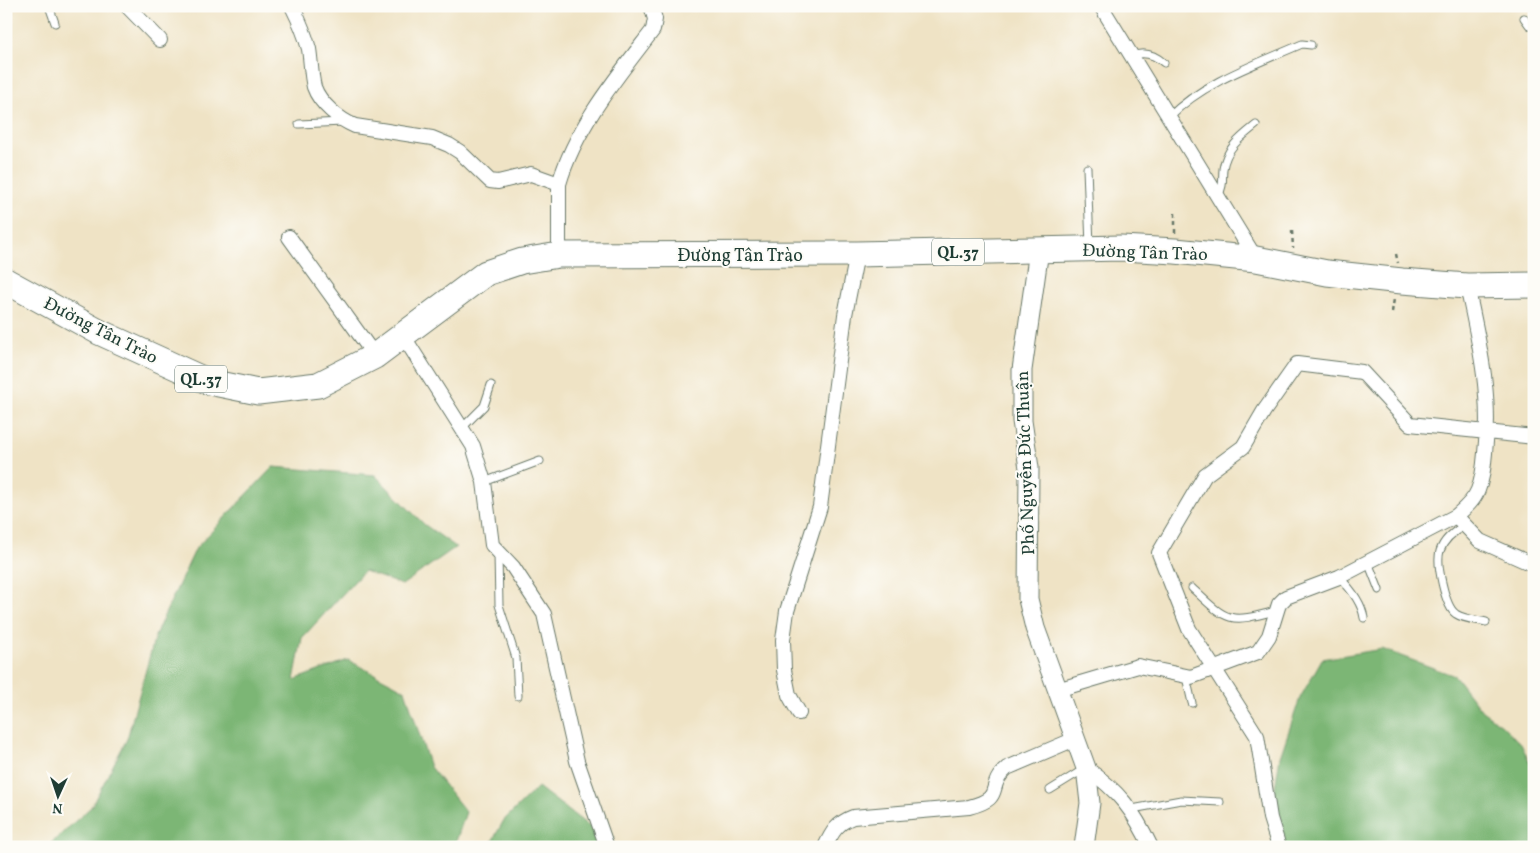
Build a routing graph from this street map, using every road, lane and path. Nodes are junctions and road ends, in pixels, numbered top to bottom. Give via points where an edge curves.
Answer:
1 (49, 6) edge
2 (127, 6) edge
3 (292, 6) edge
4 (651, 6) edge
5 (1101, 6) edge
6 (1524, 18) dead end
7 (55, 23) dead end
8 (1534, 27) edge
9 (160, 40) dead end
10 (1311, 45) dead end
11 (1132, 56) junction
12 (1164, 63) dead end
13 (1169, 117) junction
14 (346, 122) junction
15 (299, 124) dead end
16 (1256, 125) dead end
17 (1087, 168) dead end
18 (559, 184) junction
19 (1218, 196) junction
20 (289, 237) dead end
21 (1091, 249) junction
22 (1039, 250) junction
23 (857, 254) junction
24 (559, 255) junction
25 (1256, 259) junction
26 (6, 281) edge
27 (1534, 285) edge
28 (1467, 286) junction
29 (402, 334) junction
30 (375, 356) junction
31 (490, 385) dead end
32 (463, 427) junction
33 (1487, 432) junction
34 (1534, 437) edge
35 (540, 462) dead end
36 (484, 482) junction
37 (1460, 521) junction
38 (498, 553) junction
39 (1368, 561) junction
40 (1534, 565) edge
41 (1339, 577) junction
42 (1192, 588) dead end
43 (1379, 590) dead end
44 (1275, 611) junction
45 (1364, 618) dead end
46 (1486, 622) dead end
47 (1215, 670) junction
48 (1186, 677) junction
49 (1057, 690) junction
50 (518, 696) dead end
51 (1192, 703) dead end
52 (799, 713) dead end
53 (1075, 739) junction
54 (1086, 768) junction
55 (1050, 790) dead end
56 (1220, 802) dead end
57 (1132, 809) junction
58 (607, 847) edge
59 (825, 847) edge
60 (1084, 847) edge
61 (1151, 847) edge
62 (1279, 847) edge

1 - 7 lane
2 - 9 street
3 - 14 street via 303,27 314,88
4 - 18 street via 655,19 653,30 582,130
5 - 11 street
6 - 8 lane via 1528,25
10 - 13 lane via 1302,44 1238,72 1196,94
11 - 12 lane via 1151,55
11 - 13 street
13 - 19 street
14 - 15 lane
14 - 18 street via 432,138 460,152 490,181 531,174
16 - 19 lane via 1230,148 1223,170 1224,184
17 - 21 lane
18 - 24 street
19 - 25 street
20 - 30 street
21 - 22 highway, Đường Tân Trào / QL.37
21 - 25 highway, Đường Tân Trào / QL.37 via 1175,251
22 - 23 highway, Đường Tân Trào / QL.37
22 - 49 street, Phố Nguyễn Đức Thuận via 1022,370 1022,421 1029,468 1028,600
23 - 24 highway, Đường Tân Trào / QL.37
23 - 52 street via 845,315 820,506 787,611 783,640 784,670
24 - 29 highway, Đường Tân Trào / QL.37 via 522,261 486,273
25 - 28 highway, Đường Tân Trào / QL.37 via 1327,273
26 - 30 highway, Đường Tân Trào / QL.37 via 99,332 209,382 258,392 318,385
27 - 28 highway, Đường Tân Trào / QL.37
28 - 33 street via 1487,385
29 - 30 highway, Đường Tân Trào / QL.37
29 - 32 street
31 - 32 lane via 484,406
32 - 36 street via 473,446
33 - 34 street
33 - 37 street via 1478,492
33 - 47 street via 1410,424 1362,372 1297,364 1243,447 1205,475 1159,553 1189,629
35 - 36 lane
36 - 38 street via 491,540
37 - 39 street
37 - 40 street via 1480,541
37 - 46 lane via 1439,553 1441,574 1450,608 1456,615
38 - 50 lane via 499,605 516,658
38 - 58 street via 513,567 544,614 576,761
39 - 41 street
39 - 43 lane
41 - 44 street via 1286,597
41 - 45 lane via 1357,600
42 - 44 lane via 1228,618 1241,620
44 - 47 street via 1269,636 1258,652
47 - 48 street
47 - 62 street via 1257,736 1270,818
48 - 49 street via 1138,666
48 - 51 lane
49 - 53 street, Phố Nguyễn Đức Thuận
53 - 54 street, Phố Nguyễn Đức Thuận
53 - 59 street via 1006,768 998,777 987,802 969,807 853,817 840,822
54 - 55 lane
54 - 57 street via 1115,790
54 - 60 street, Phố Nguyễn Đức Thuận via 1090,803
56 - 57 lane via 1181,800
57 - 61 street

